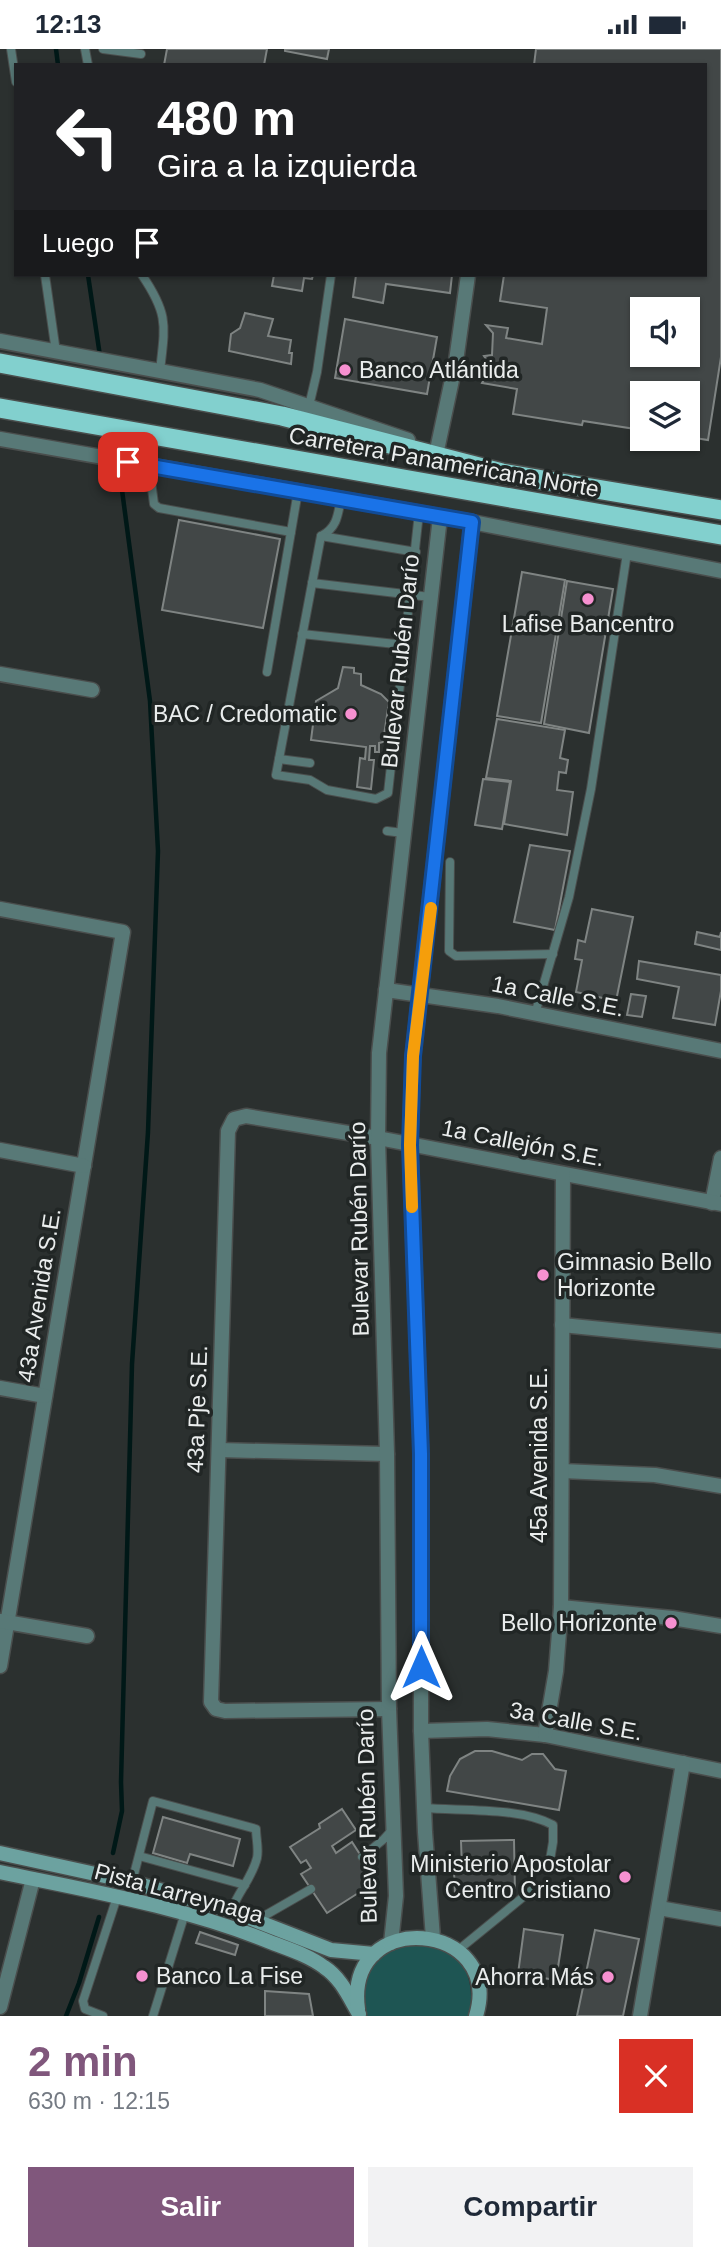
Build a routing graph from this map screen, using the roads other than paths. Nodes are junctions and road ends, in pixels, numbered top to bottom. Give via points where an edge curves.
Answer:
1 (11, 49) edge
2 (103, 49) edge
3 (141, 54) dead end
4 (14, 69) edge
5 (45, 277) edge
6 (143, 277) edge
7 (331, 277) edge
8 (468, 277) edge
9 (0, 341) edge
10 (56, 352) junction
11 (0, 363) edge
12 (160, 371) junction
13 (309, 406) junction
14 (0, 408) edge
15 (0, 439) edge
16 (438, 450) junction
17 (149, 466) junction
18 (502, 473) junction
19 (298, 491) junction
20 (341, 498) junction
21 (721, 510) edge
22 (419, 513) junction
23 (440, 517) junction
24 (472, 522) junction
25 (291, 532) junction
26 (721, 535) edge
27 (321, 536) junction
28 (416, 552) junction
29 (627, 553) junction
30 (721, 571) edge
31 (312, 583) junction
32 (411, 595) junction
33 (430, 597) junction
34 (302, 634) junction
35 (405, 645) junction
36 (267, 672) dead end
37 (0, 674) edge
38 (92, 690) dead end
39 (279, 759) junction
40 (310, 763) dead end
41 (387, 831) dead end
42 (403, 833) junction
43 (450, 862) dead end
44 (0, 909) edge
45 (552, 954) junction
46 (386, 990) junction
47 (421, 995) junction
48 (535, 1014) junction
49 (721, 1051) edge
50 (234, 1119) joint
51 (378, 1138) junction
52 (410, 1145) junction
53 (0, 1150) edge
54 (721, 1159) edge
55 (84, 1166) junction
56 (563, 1174) junction
57 (717, 1204) edge
58 (562, 1325) junction
59 (721, 1341) edge
60 (0, 1388) edge
61 (45, 1396) junction
62 (219, 1450) junction
63 (387, 1454) junction
64 (562, 1471) junction
65 (721, 1486) edge
66 (561, 1607) junction
67 (4, 1621) edge
68 (721, 1626) edge
69 (87, 1636) dead end
70 (0, 1666) edge
71 (389, 1709) junction
72 (421, 1731) junction
73 (545, 1735) junction
74 (683, 1763) junction
75 (721, 1771) edge
76 (424, 1808) junction
77 (393, 1829) junction
78 (0, 1853) edge
79 (139, 1856) junction
80 (362, 1857) dead end
81 (549, 1866) dead end
82 (0, 1872) edge
83 (33, 1879) junction
84 (132, 1882) junction
85 (245, 1885) junction
86 (311, 1889) dead end
87 (558, 1892) dead end
88 (117, 1898) junction
89 (659, 1908) junction
90 (231, 1911) junction
91 (185, 1913) junction
92 (721, 1919) edge
93 (257, 1920) junction
94 (433, 1938) junction
95 (390, 1943) junction
96 (457, 1951) junction
97 (374, 1954) junction
98 (0, 2007) edge
99 (480, 2014) edge
100 (359, 2015) edge
101 (103, 2016) edge
102 (153, 2016) edge
103 (640, 2016) edge

1 - 4 lane
2 - 3 lane
5 - 10 lane
6 - 12 lane via 165,321
7 - 13 lane
8 - 16 street
9 - 10 street
10 - 12 street
11 - 18 highway, Carretera Panamericana Norte via 282,416
12 - 13 street via 260,390
13 - 16 street
14 - 26 highway, Carretera Panamericana Norte
15 - 17 street
16 - 18 street
17 - 19 street
17 - 25 lane via 154,505 159,508
18 - 21 highway, Carretera Panamericana Norte
19 - 20 street
19 - 25 lane
20 - 22 street
20 - 27 lane via 335,525
22 - 23 street
22 - 28 lane
23 - 24 street
23 - 33 street, Bulevar Rubén Darío
24 - 29 street
24 - 47 street
25 - 36 lane
27 - 28 lane
27 - 31 lane
28 - 32 lane
29 - 30 street
29 - 45 lane via 591,789
31 - 32 lane
31 - 34 lane
32 - 33 lane
32 - 35 lane
33 - 42 street, Bulevar Rubén Darío
34 - 35 lane
34 - 39 lane
35 - 39 lane via 388,793 376,799 276,775
37 - 38 street
39 - 40 lane
41 - 42 lane
42 - 46 street, Bulevar Rubén Darío
43 - 45 lane via 449,951 456,956
44 - 55 street, 43a Avenida S.E. via 123,932
45 - 48 lane
46 - 47 street, 1a Calle S.E.
46 - 51 street, Bulevar Rubén Darío via 374,1052
47 - 48 street, 1a Calle S.E.
47 - 52 street via 413,1056
48 - 49 street, 1a Calle S.E.
50 - 51 street, 1a Callejón S.E. via 246,1116
50 - 62 street, 43a Pje S.E. via 228,1131
51 - 52 street, 1a Callejón S.E.
51 - 63 street, Bulevar Rubén Darío
52 - 56 street, 1a Callejón S.E.
52 - 72 street via 421,1454
53 - 55 street
54 - 57 street
55 - 61 street, 43a Avenida S.E.
56 - 57 street, 1a Callejón S.E.
56 - 58 street, 45a Avenida S.E.
58 - 59 street
58 - 64 street, 45a Avenida S.E.
60 - 61 street
61 - 67 street, 43a Avenida S.E.
62 - 63 street
62 - 71 street, 43a Pje S.E. via 211,1702 225,1711
63 - 71 street, Bulevar Rubén Darío
64 - 65 street via 655,1475
64 - 66 street, 45a Avenida S.E.
66 - 68 street
66 - 73 street, 45a Avenida S.E.
67 - 69 street
67 - 70 street, 43a Avenida S.E.
71 - 77 street, Bulevar Rubén Darío
72 - 73 street, 3a Calle S.E. via 487,1729
72 - 76 street
73 - 74 street, 3a Calle S.E.
74 - 75 street, 3a Calle S.E.
74 - 89 street
76 - 81 lane via 543,1820 553,1825 554,1831
76 - 94 street
77 - 80 lane
77 - 95 street, Bulevar Rubén Darío via 396,1896
78 - 84 main road, Pista Larreynaga
79 - 84 lane
79 - 85 lane
79 - 85 lane via 153,1801 256,1829 257,1857
82 - 83 main road, Pista Larreynaga
83 - 88 main road, Pista Larreynaga
83 - 98 street
84 - 90 main road, Pista Larreynaga
85 - 90 lane
86 - 93 lane
87 - 96 lane via 533,1889
88 - 91 main road, Pista Larreynaga
88 - 101 lane via 83,2001 85,2009
89 - 92 street
89 - 103 street
90 - 93 main road, Pista Larreynaga
91 - 100 main road, Pista Larreynaga via 240,1930 325,1967 343,1985
91 - 102 lane
93 - 97 main road, Pista Larreynaga via 331,1950
94 - 95 main road via 413,1936
94 - 96 main road
95 - 97 main road
96 - 99 main road via 475,1976
97 - 100 main road via 359,1980

